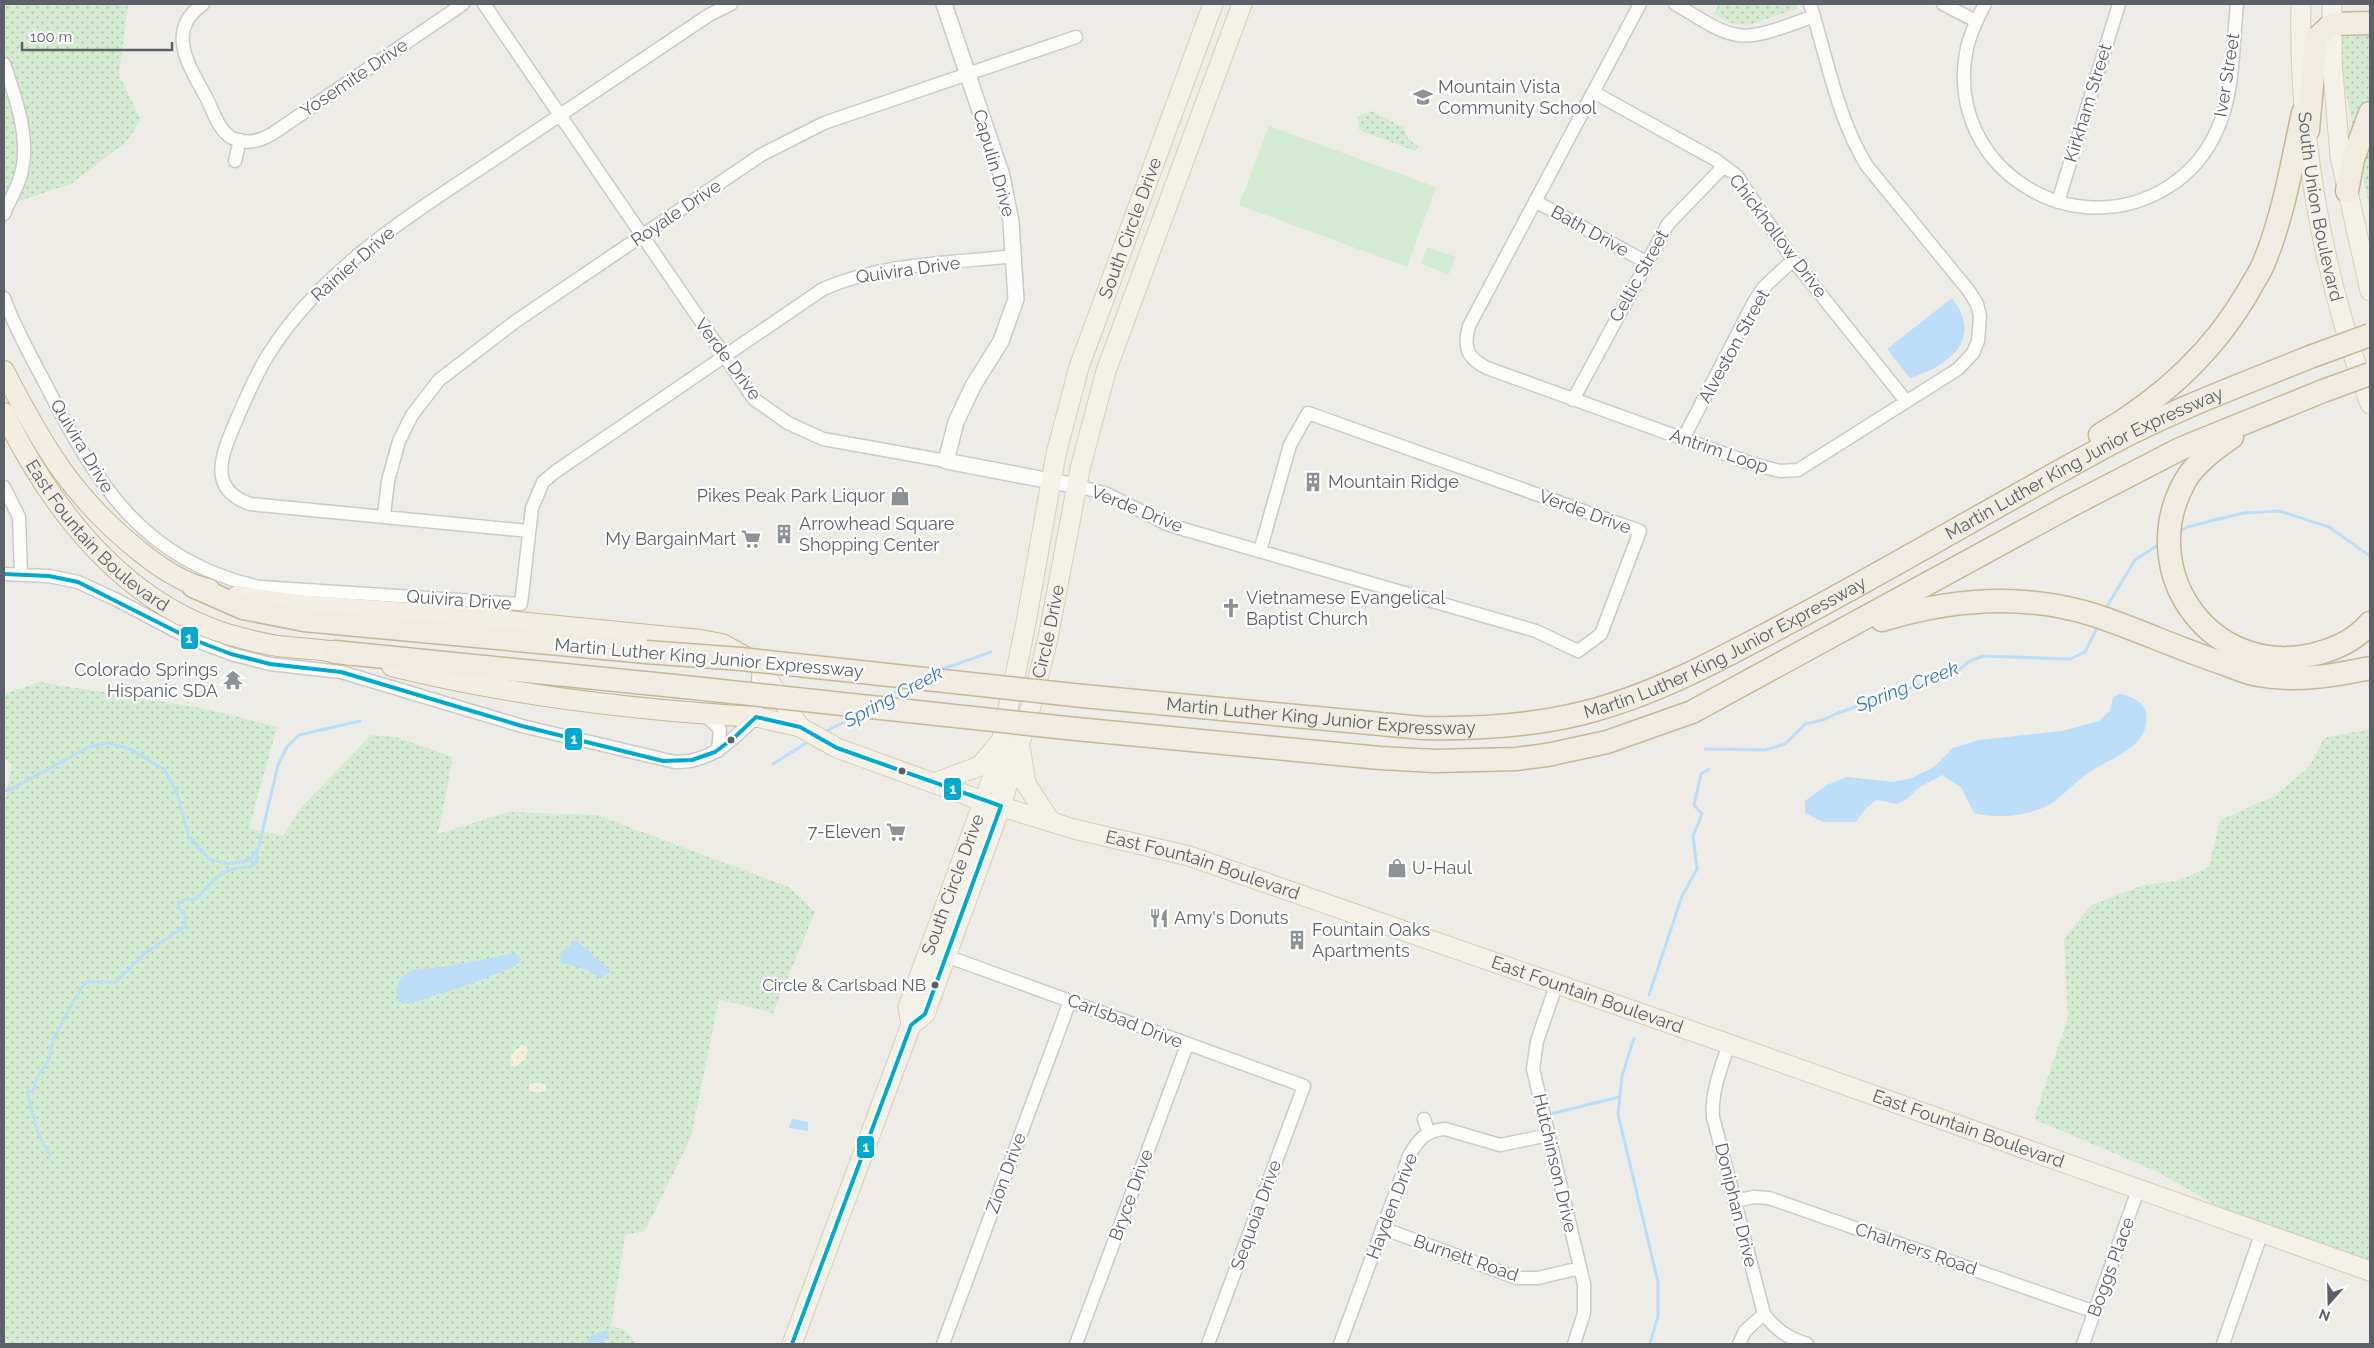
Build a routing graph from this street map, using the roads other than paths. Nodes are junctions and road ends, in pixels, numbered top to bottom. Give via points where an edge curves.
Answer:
1 (204, 4) edge
2 (463, 4) edge
3 (484, 4) edge
4 (731, 4) edge
5 (944, 4) edge
6 (1213, 4) edge
7 (1242, 4) edge
8 (1640, 4) edge
9 (1674, 4) edge
10 (1810, 4) edge
11 (1943, 4) edge
12 (1985, 4) edge
13 (2119, 4) edge
14 (2237, 4) edge
15 (2301, 4) edge
16 (2332, 14) edge
17 (1814, 16) junction
18 (1976, 21) junction
19 (2370, 23) edge
20 (1076, 37) dead end
21 (4, 64) edge
22 (968, 75) junction
23 (1593, 92) junction
24 (2303, 113) junction
25 (2370, 113) edge
26 (559, 115) junction
27 (240, 140) junction
28 (2306, 146) junction
29 (235, 161) dead end
30 (1724, 166) junction
31 (2347, 191) junction
32 (1535, 201) junction
33 (2058, 202) junction
34 (4, 214) edge
35 (642, 236) junction
36 (1015, 256) junction
37 (1793, 260) junction
38 (1646, 262) junction
39 (2370, 291) edge
40 (4, 298) edge
41 (2370, 335) edge
42 (723, 357) junction
43 (4, 371) edge
44 (2370, 374) edge
45 (1573, 400) junction
46 (1906, 402) junction
47 (2370, 404) edge
48 (2273, 410) junction
49 (4, 413) edge
50 (1683, 439) junction
51 (1084, 453) joint
52 (1056, 454) joint
53 (946, 461) junction
54 (1051, 480) junction
55 (4, 486) edge
56 (1077, 486) junction
57 (384, 515) junction
58 (529, 531) junction
59 (1260, 551) junction
60 (4, 574) edge
61 (21, 575) junction
62 (193, 586) junction
63 (2370, 623) edge
64 (1842, 632) junction
65 (335, 652) junction
66 (1717, 661) junction
67 (759, 666) junction
68 (2370, 668) edge
69 (756, 708) junction
70 (704, 714) junction
71 (797, 722) junction
72 (1002, 738) junction
73 (1021, 743) junction
74 (718, 751) junction
75 (934, 783) junction
76 (992, 804) junction
77 (1051, 822) junction
78 (946, 956) junction
79 (1556, 984) junction
80 (1070, 1001) junction
81 (911, 1025) junction
82 (1729, 1044) junction
83 (1187, 1045) junction
84 (1304, 1086) joint
85 (1424, 1119) dead end
86 (1429, 1132) junction
87 (1549, 1135) junction
88 (2138, 1190) junction
89 (1734, 1201) junction
90 (1382, 1228) junction
91 (2262, 1232) junction
92 (1580, 1268) junction
93 (2370, 1271) edge
94 (2095, 1312) junction
95 (1764, 1314) junction
96 (1345, 1343) edge
97 (794, 1344) edge
98 (943, 1344) edge
99 (1076, 1344) edge
100 (1208, 1344) edge
101 (1574, 1344) edge
102 (1739, 1344) edge
103 (1807, 1344) edge
104 (2084, 1344) edge
105 (2222, 1344) edge

1 - 27 street via 192,12 186,24 183,48 220,125 232,138
2 - 27 street, Yosemite Drive via 272,134 260,141
3 - 26 street, Verde Drive
4 - 26 street, Rainier Drive via 709,15
5 - 22 street, Capulin Drive
6 - 52 main road, South Circle Drive via 1079,367
7 - 51 main road, South Circle Drive via 1106,371
8 - 23 street, Antrim Loop
9 - 17 street via 1738,36 1754,35
10 - 17 street, Antrim Loop
11 - 18 street
12 - 18 street, Iver Street
13 - 33 street, Kirkham Street
14 - 33 street, Iver Street via 2225,110 2214,136 2197,162 2160,192 2130,203 2101,208
15 - 24 main road, South Union Boulevard
16 - 19 highway
16 - 28 highway via 2316,39
16 - 31 main road, South Union Boulevard via 2336,128
17 - 46 street, Antrim Loop via 1857,150 1969,291 1980,316 1978,341 1966,361
18 - 33 street, Iver Street via 1964,66 1966,97 1974,125 2007,173 2028,189
20 - 22 street, Royale Drive
21 - 34 street via 18,110 24,159 21,175
22 - 35 street, Royale Drive via 804,131 761,155
22 - 36 street, Capulin Drive via 1002,176
23 - 30 street, Chickhollow Drive
23 - 32 street, Antrim Loop
24 - 28 main road, South Union Boulevard
24 - 66 highway via 2283,209 2265,262 2216,339 2166,391 2102,434 1779,618
25 - 31 highway via 2352,159
26 - 35 street, Verde Drive
26 - 57 street, Rainier Drive via 415,212 331,279 296,317 268,355 241,409 222,456 221,469 222,482 237,500 250,504
27 - 29 street
28 - 47 main road, South Union Boulevard via 2329,269
30 - 37 street, Chickhollow Drive via 1744,185
30 - 38 street, Celtic Street via 1668,224
31 - 39 main road, South Union Boulevard
32 - 38 street, Bath Drive
32 - 45 street, Antrim Loop via 1469,326 1466,349 1471,357 1487,368
35 - 42 street, Verde Drive
35 - 57 street, Royale Drive via 516,320 439,380 412,415 399,441 388,481
36 - 42 street, Quivira Drive via 889,270 845,280 823,289
36 - 53 street, Capulin Drive via 1016,299 1002,341 973,386 956,422
37 - 46 street, Chickhollow Drive
37 - 50 street, Alveston Street via 1763,288 1754,302
38 - 45 street, Celtic Street
40 - 58 street, Quivira Drive via 74,438 109,494 153,538 206,569 240,583 260,587 521,604
41 - 66 highway, Martin Luther King Junior Expressway, bridge via 2199,402 2104,447 1837,598
42 - 53 street, Verde Drive via 754,399 788,423 823,439
42 - 58 street, Quivira Drive via 544,482 532,508
43 - 62 highway, East Fountain Boulevard via 50,454 91,508 154,562
44 - 48 highway, Martin Luther King Junior Expressway, bridge
45 - 50 street, Antrim Loop
46 - 50 street, Antrim Loop via 1790,472 1762,467
48 - 63 highway via 2220,445 2193,470 2178,494 2168,532 2172,573 2183,598 2203,625 2230,645 2276,658 2327,651 2356,636
48 - 64 highway, Martin Luther King Junior Expressway via 2180,449
49 - 65 highway, East Fountain Boulevard via 33,469 71,523 139,589 164,605 228,634 276,646
51 - 56 main road, Circle Drive
52 - 54 main road, Circle Drive
53 - 54 street, Verde Drive
54 - 56 street, Verde Drive
54 - 72 main road, Circle Drive
55 - 61 street via 19,517
56 - 59 street, Verde Drive via 1107,494 1167,524
56 - 73 main road, Circle Drive via 1048,638
57 - 58 street, Rainier Drive
59 - 59 street, Verde Drive via 1290,445 1308,413 1640,531 1601,634 1578,652 1536,631
60 - 61 street
61 - 74 street via 78,582 189,638 250,659 341,672 522,726 663,761 686,762
62 - 66 highway, Martin Luther King Junior Expressway, bridge via 243,608 304,620 740,659 1384,726 1463,729 1528,724 1583,713 1664,685
62 - 67 highway via 296,605 478,618 700,640 722,644 744,654
64 - 65 highway, Martin Luther King Junior Expressway, bridge via 1684,716 1607,742 1539,756 1489,761 1407,760 1076,729
64 - 68 highway via 1908,612 1961,602 2032,603 2093,615 2257,675 2296,679 2337,676
65 - 70 highway, East Fountain Boulevard via 404,669 531,693
67 - 69 street
67 - 71 main road, East Fountain Boulevard
69 - 70 highway, East Fountain Boulevard
69 - 71 main road, East Fountain Boulevard
69 - 74 street via 734,739
70 - 74 street via 720,729
71 - 75 main road, East Fountain Boulevard via 837,748
72 - 75 main road via 980,766
72 - 76 main road, Circle Drive via 992,778
73 - 76 main road, Circle Drive
73 - 77 main road via 1026,784
75 - 76 main road, East Fountain Boulevard
76 - 77 main road, East Fountain Boulevard
76 - 78 main road, South Circle Drive
76 - 81 main road, South Circle Drive via 908,1007
77 - 79 main road, East Fountain Boulevard via 1189,856
78 - 80 street, Carlsbad Drive
78 - 81 main road, South Circle Drive via 925,1014
79 - 82 main road, East Fountain Boulevard
79 - 87 street, Hutchinson Drive via 1537,1041 1533,1069
80 - 83 street, Carlsbad Drive
80 - 98 street, Zion Drive
81 - 97 main road, South Circle Drive
82 - 88 main road, East Fountain Boulevard
82 - 89 street, Doniphan Drive via 1712,1104
83 - 84 street, Carlsbad Drive
83 - 99 street, Bryce Drive
84 - 100 street, Sequoia Drive
85 - 86 street
86 - 87 street, Hayden Drive via 1445,1129 1500,1144
86 - 90 street, Hayden Drive via 1420,1138 1409,1156
87 - 92 street, Hutchinson Drive
88 - 91 main road, East Fountain Boulevard
88 - 94 street, Boggs Place
89 - 94 street, Chalmers Road via 1769,1198
89 - 95 street, Doniphan Drive
90 - 92 street, Burnett Road via 1517,1278 1538,1278
90 - 96 street, Hayden Drive
91 - 93 main road, East Fountain Boulevard
91 - 105 street
92 - 101 street, Hutchinson Drive via 1586,1300
94 - 104 street, Boggs Place
95 - 102 street via 1745,1331
95 - 103 street, Doniphan Drive via 1775,1328

